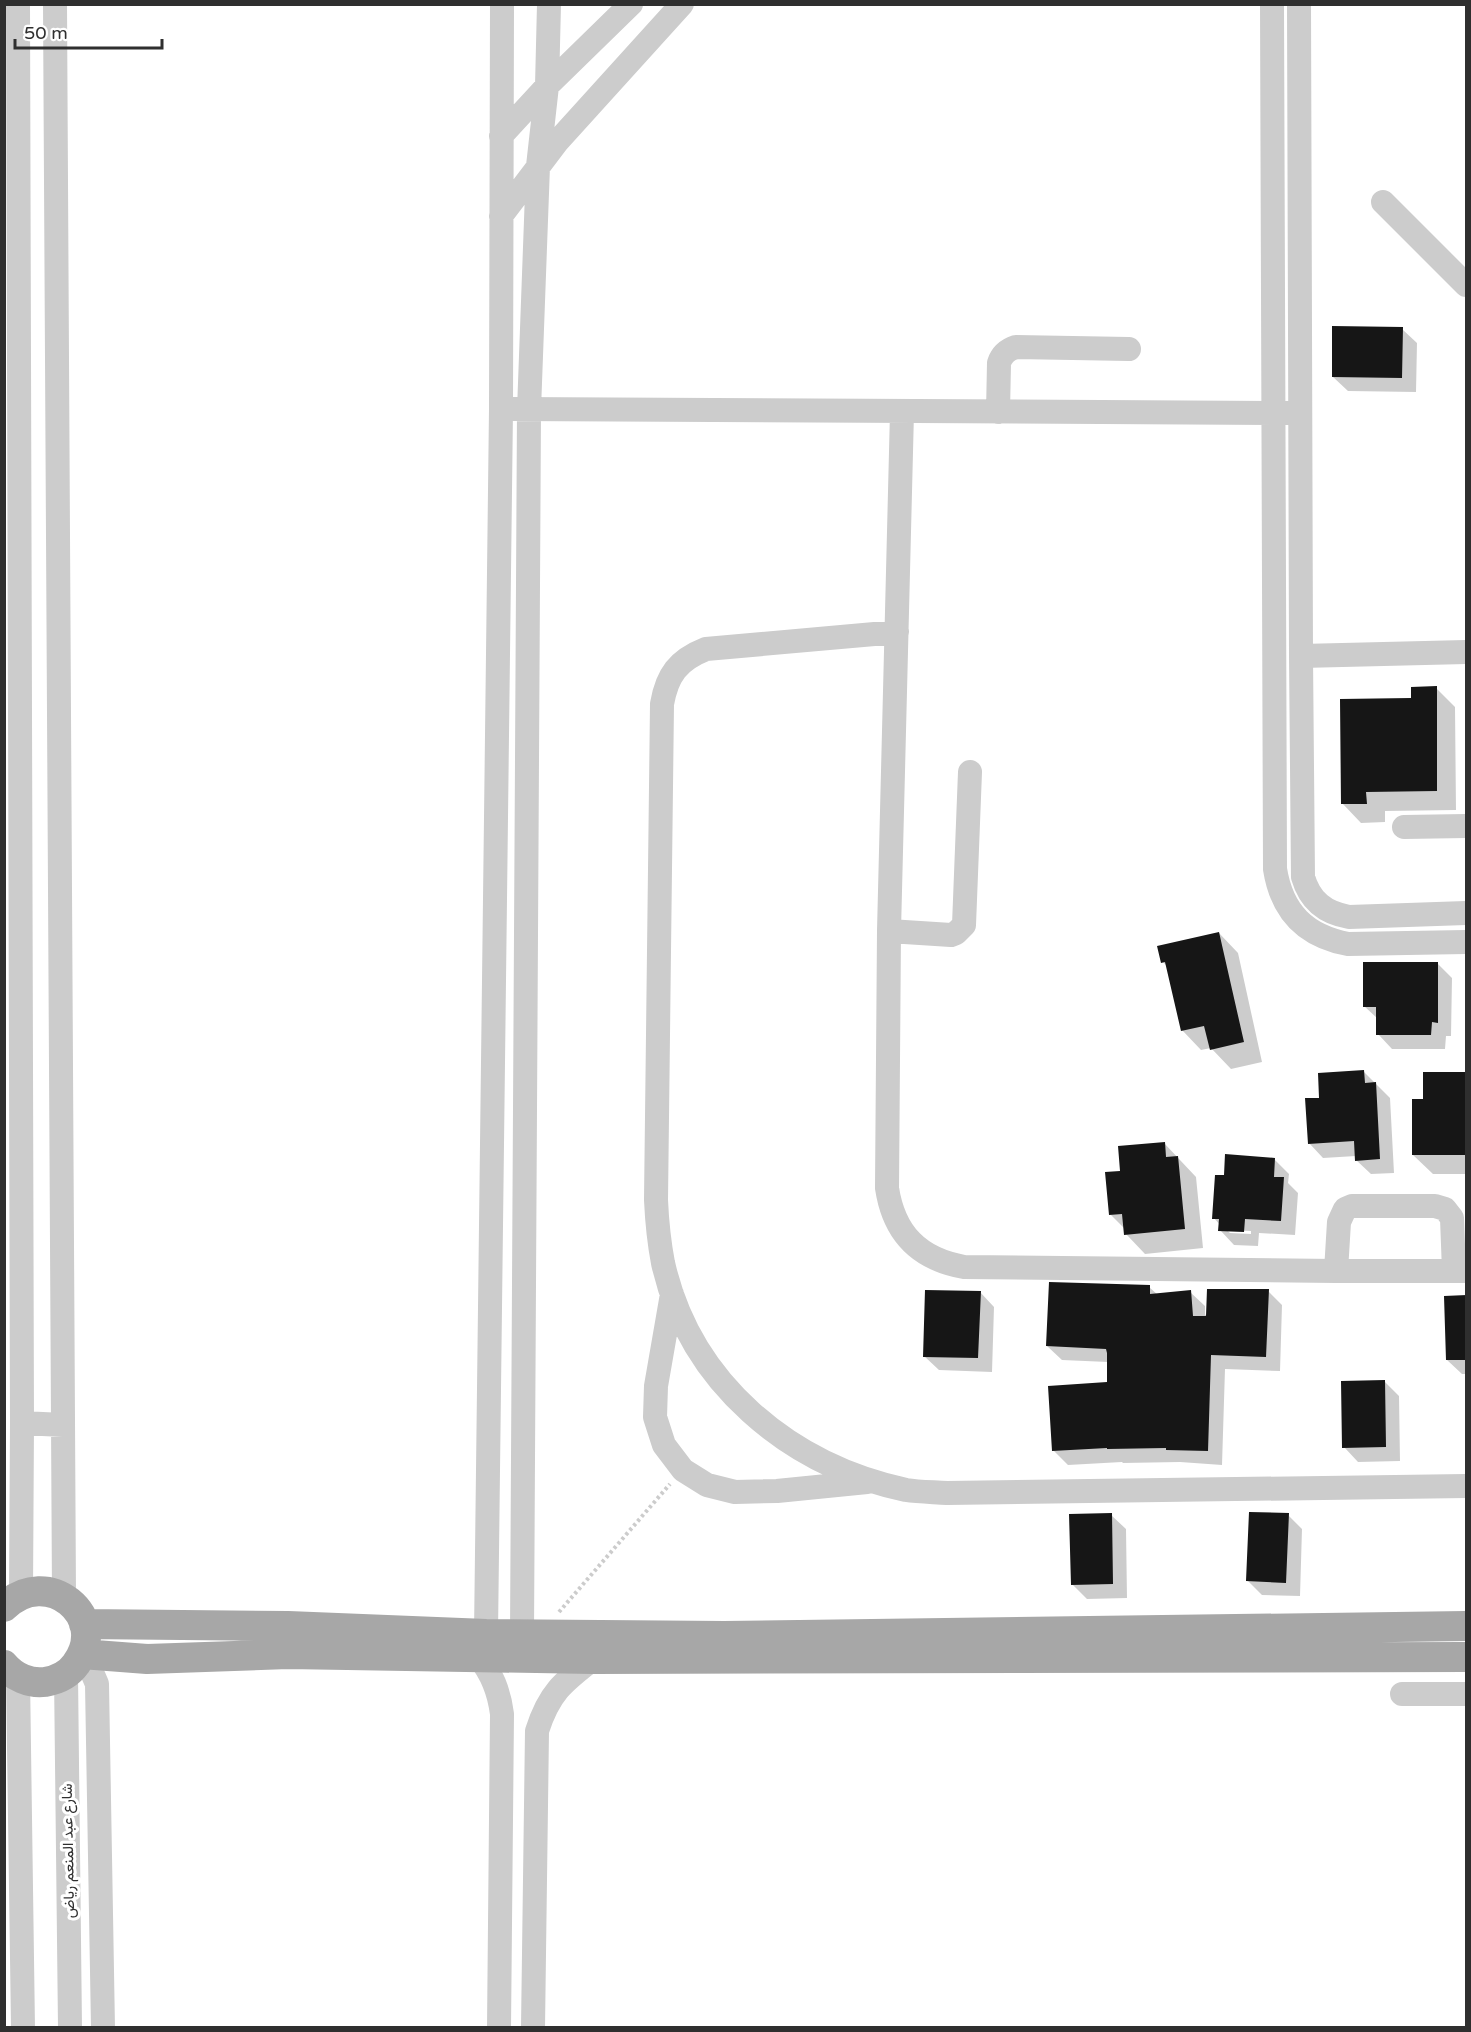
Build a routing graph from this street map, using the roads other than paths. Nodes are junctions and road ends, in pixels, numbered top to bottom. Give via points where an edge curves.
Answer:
1 (18, 4) edge
2 (56, 4) edge
3 (502, 4) edge
4 (549, 4) edge
5 (631, 4) edge
6 (682, 4) edge
7 (1272, 4) edge
8 (1299, 4) edge
9 (547, 86) junction
10 (1272, 110) junction
11 (1299, 110) junction
12 (501, 136) junction
13 (538, 166) junction
14 (1383, 202) dead end
15 (501, 216) junction
16 (1467, 285) edge
17 (1129, 349) dead end
18 (501, 409) junction
19 (529, 410) junction
20 (902, 412) junction
21 (998, 412) junction
22 (1273, 413) junction
23 (1300, 413) junction
24 (58, 533) junction
25 (20, 535) junction
26 (897, 632) junction
27 (1467, 652) edge
28 (1300, 656) junction
29 (970, 772) dead end
30 (1467, 826) edge
31 (1404, 827) dead end
32 (1467, 913) edge
33 (890, 931) junction
34 (1467, 942) edge
35 (1336, 1271) junction
36 (1460, 1271) edge
37 (672, 1294) junction
38 (22, 1423) junction
39 (63, 1425) junction
40 (875, 1481) junction
41 (1467, 1486) edge
42 (64, 1597) junction
43 (13, 1601) edge
44 (84, 1624) junction
45 (1467, 1626) edge
46 (531, 1635) junction
47 (288, 1640) junction
48 (482, 1645) junction
49 (725, 1647) junction
50 (1467, 1657) edge
51 (593, 1659) junction
52 (75, 1663) junction
53 (11, 1671) edge
54 (1402, 1694) dead end
55 (1467, 1694) edge
56 (502, 1730) junction
57 (537, 1731) junction
58 (23, 2028) edge
59 (70, 2028) edge
60 (103, 2028) edge
61 (499, 2028) edge
62 (533, 2028) edge

1 - 25 street
2 - 24 street
3 - 12 street
4 - 9 street
5 - 9 street
6 - 13 street
7 - 10 street
8 - 11 street
9 - 12 street
9 - 13 street
10 - 11 street
10 - 22 street
11 - 23 street
12 - 15 street
13 - 15 street
13 - 19 street
14 - 16 street
15 - 18 street
17 - 21 street via 1010,349 1000,357
18 - 19 street
18 - 48 street
19 - 20 street
19 - 46 street
20 - 21 street
20 - 26 street
21 - 22 street
22 - 23 street
22 - 34 street via 1275,869 1281,895 1306,927 1334,941
23 - 28 street
24 - 25 street
24 - 39 street
25 - 38 street
26 - 33 street
26 - 37 street via 706,649 680,664 665,689 656,1200 658,1235
27 - 28 street
28 - 32 street via 1303,877 1312,898 1329,912 1349,917
29 - 33 street via 964,925 951,935
30 - 31 street
33 - 35 street via 887,1188 897,1222 920,1250 941,1262 964,1267
35 - 36 street
35 - 36 street via 1341,1215 1345,1209 1359,1206 1445,1209 1452,1218
37 - 40 street via 710,1365 756,1418 832,1467
37 - 40 street via 654,1401 664,1445 683,1470 707,1485 735,1492
38 - 39 street
38 - 43 street
39 - 42 street
40 - 41 street via 908,1490 947,1493
42 - 43 main road via 43,1590
42 - 44 main road via 73,1604
44 - 47 main road
44 - 52 main road via 86,1634
45 - 49 main road
46 - 48 main road
46 - 49 main road
47 - 48 main road
47 - 52 main road via 147,1659
48 - 51 main road
48 - 56 street via 500,1698
49 - 50 main road
49 - 51 main road
51 - 57 street via 550,1698
52 - 53 main road via 54,1680 42,1682 30,1681
52 - 59 street, شارع عبد المنعم رياض
52 - 60 street via 91,1670 97,1684
53 - 58 street
54 - 55 street
56 - 57 street
56 - 61 street
57 - 62 street

